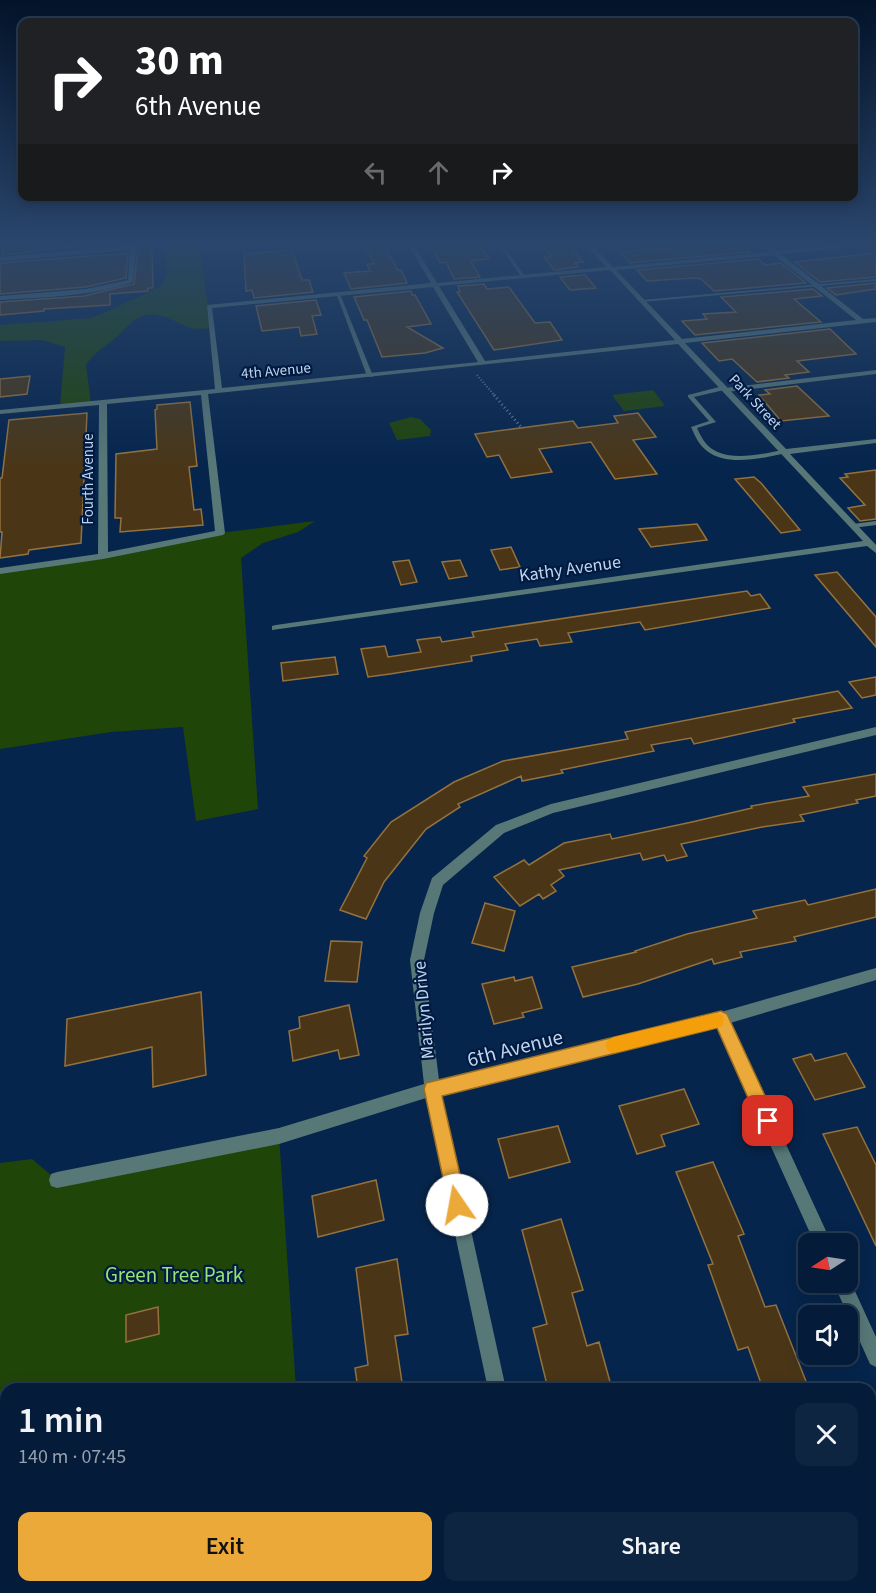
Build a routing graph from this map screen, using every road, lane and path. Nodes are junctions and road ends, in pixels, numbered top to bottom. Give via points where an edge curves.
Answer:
1 (211, 319) edge
2 (348, 319) edge
3 (456, 319) edge
4 (659, 319) edge
5 (876, 320) edge
6 (861, 321) joint
7 (680, 341) junction
8 (483, 364) junction
9 (469, 365) junction
10 (876, 372) edge
11 (370, 376) junction
12 (724, 389) junction
13 (219, 390) junction
14 (204, 392) junction
15 (103, 402) junction
16 (1, 414) edge
17 (521, 427) dead end
18 (876, 441) edge
19 (784, 452) junction
20 (876, 523) edge
21 (853, 526) junction
22 (873, 547) edge
23 (103, 556) junction
24 (0, 571) edge
25 (276, 628) dead end
26 (876, 731) edge
27 (876, 974) edge
28 (721, 1019) junction
29 (432, 1089) junction
30 (57, 1180) dead end
31 (819, 1233) edge
32 (847, 1293) edge
33 (876, 1358) edge
34 (495, 1383) edge

1 - 13 street
2 - 11 lane
3 - 8 street
4 - 7 street, Park Street
5 - 6 street, 4th Avenue
6 - 7 street, 4th Avenue
7 - 8 street, 4th Avenue
7 - 12 street, Park Street
8 - 9 street, 4th Avenue
9 - 11 street, 4th Avenue
9 - 17 path
10 - 12 lane
11 - 13 street, 4th Avenue
12 - 19 street, Park Street
12 - 19 lane via 690,396 713,422 694,427 697,437 723,458
13 - 14 street, 4th Avenue
14 - 15 street, 4th Avenue
14 - 23 street via 220,533
15 - 16 street, 4th Avenue
15 - 23 street, Fourth Avenue
18 - 19 street
19 - 21 street, Park Street
20 - 21 lane
21 - 22 street, Park Street
22 - 25 street, Kathy Avenue
23 - 24 street
26 - 29 street, Marilyn Drive via 551,809 500,829 437,882 427,913 417,960
27 - 28 street, 6th Avenue
28 - 29 street, 6th Avenue
28 - 31 street
29 - 30 street, 6th Avenue via 279,1137
29 - 34 street, Marilyn Drive
32 - 33 street

